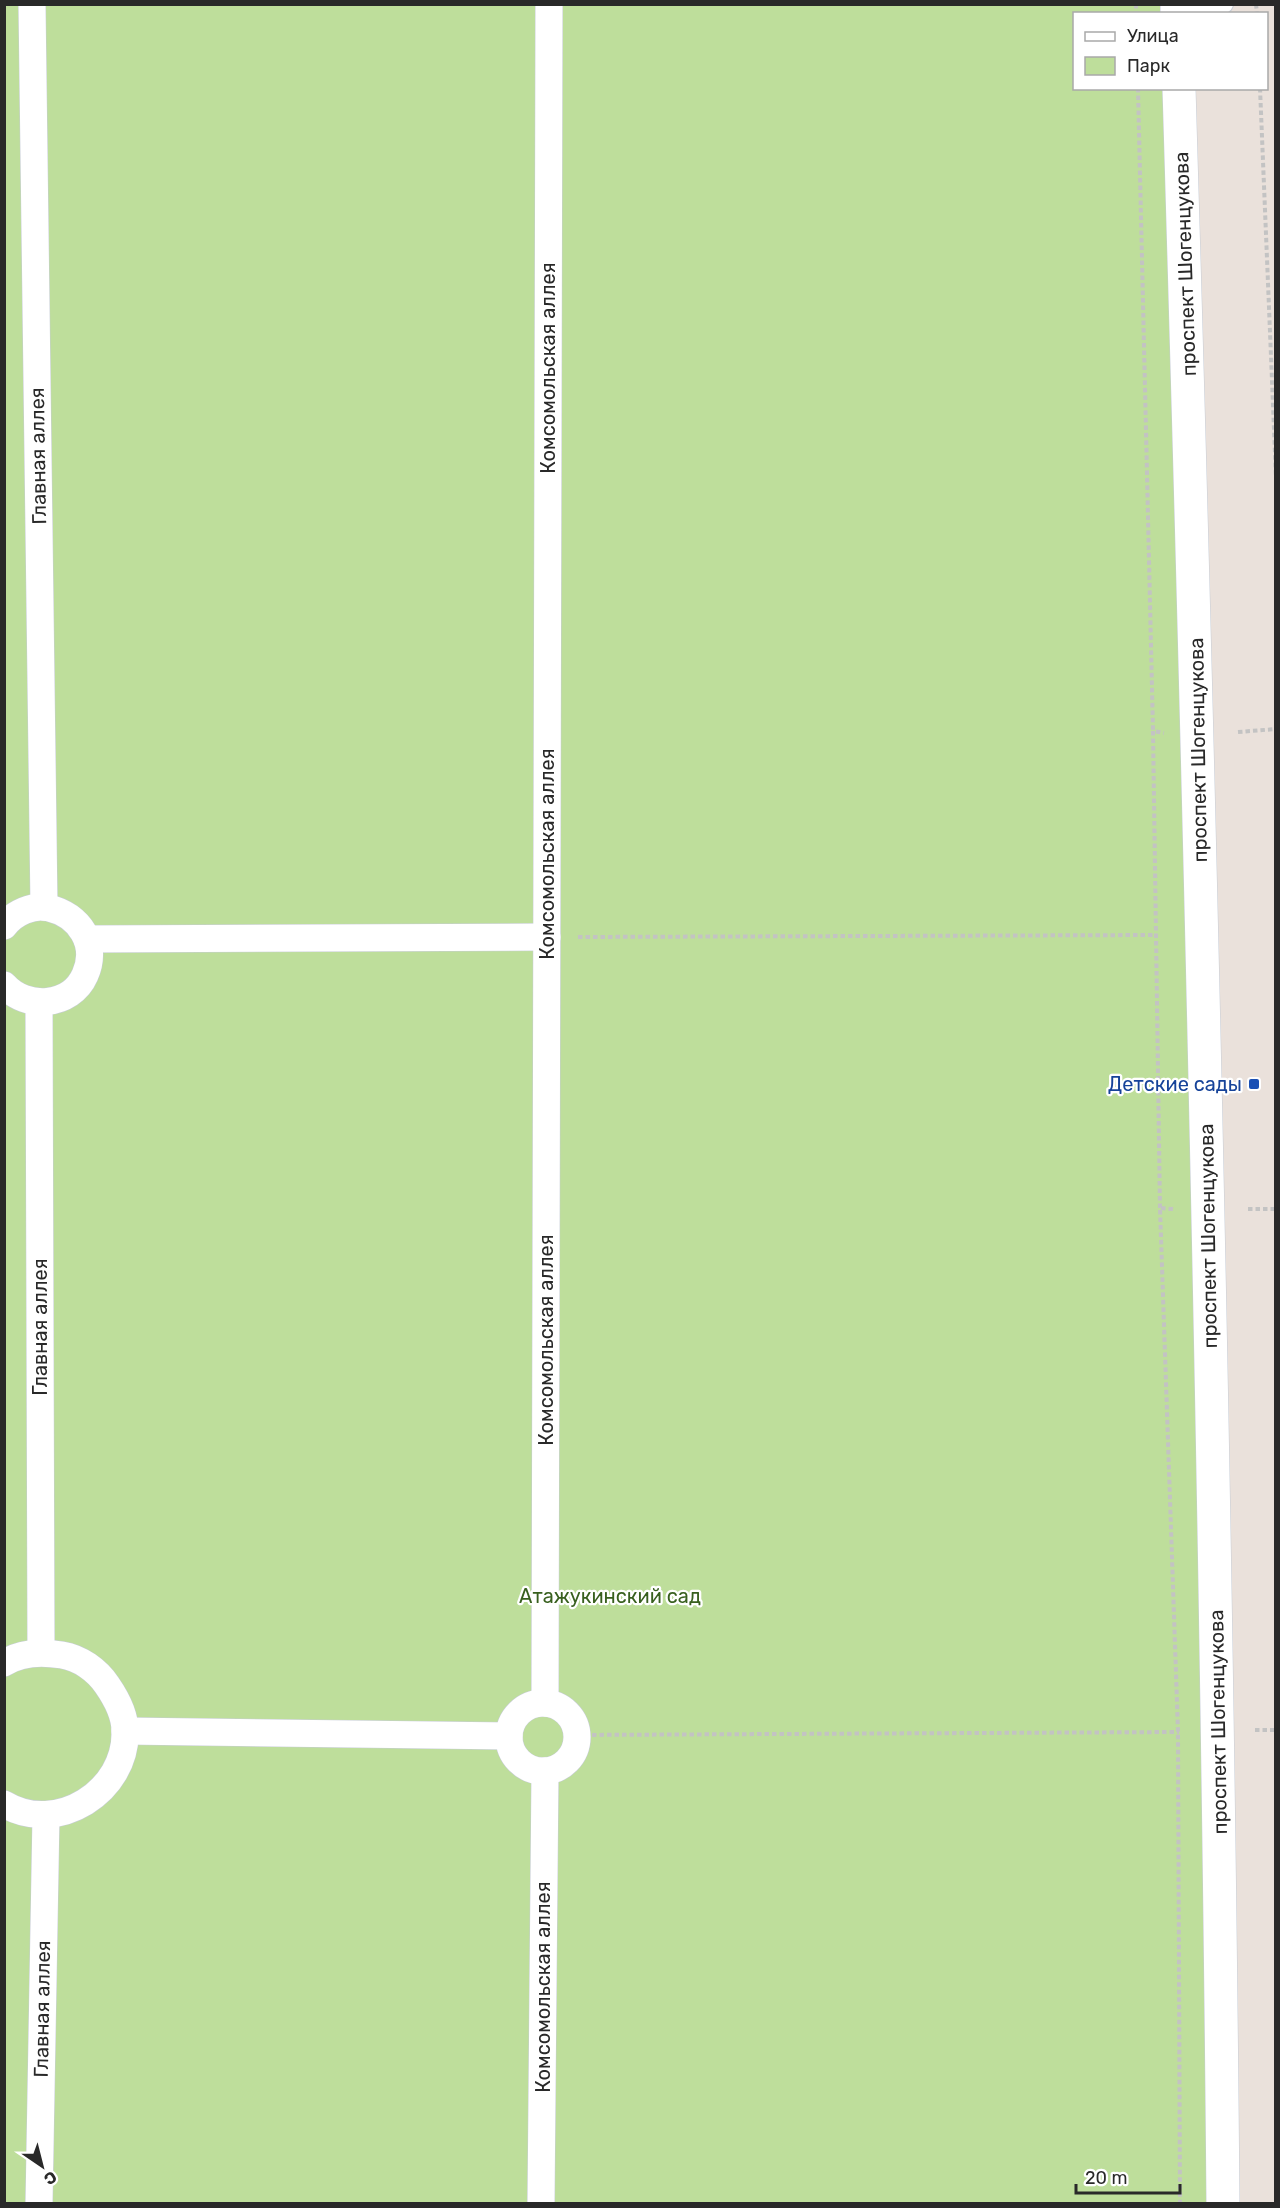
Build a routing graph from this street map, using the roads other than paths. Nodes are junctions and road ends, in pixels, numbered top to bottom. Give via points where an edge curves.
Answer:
1 (32, 4) edge
2 (549, 4) edge
3 (1224, 4) edge
4 (1177, 9) edge
5 (1179, 90) edge
6 (44, 907) junction
7 (4, 926) edge
8 (547, 937) junction
9 (87, 939) junction
10 (4, 985) edge
11 (39, 1002) junction
12 (41, 1652) junction
13 (4, 1663) edge
14 (545, 1703) junction
15 (125, 1731) junction
16 (509, 1736) junction
17 (545, 1771) junction
18 (4, 1804) edge
19 (46, 1815) junction
20 (39, 2204) edge
21 (541, 2204) edge
22 (1223, 2204) edge

1 - 6 street, Главная аллея
2 - 8 street, Комсомольская аллея
3 - 4 lane
5 - 22 street, проспект Шогенцукова via 1199,767 1219,1731
6 - 7 street via 25,910
6 - 9 street via 62,911 77,922
8 - 9 street
8 - 14 street, Комсомольская аллея
9 - 11 street via 85,975 74,990 58,1000
10 - 11 street via 21,998
11 - 12 street, Главная аллея
12 - 13 street
12 - 15 street via 73,1657 100,1674 118,1700
14 - 16 street via 534,1704 516,1716
14 - 17 street via 563,1709 577,1735 569,1760
15 - 16 street
15 - 19 street via 120,1762 103,1790 77,1808
16 - 17 street via 519,1761 526,1767
17 - 21 street, Комсомольская аллея
18 - 19 street via 14,1810
19 - 20 street, Главная аллея

